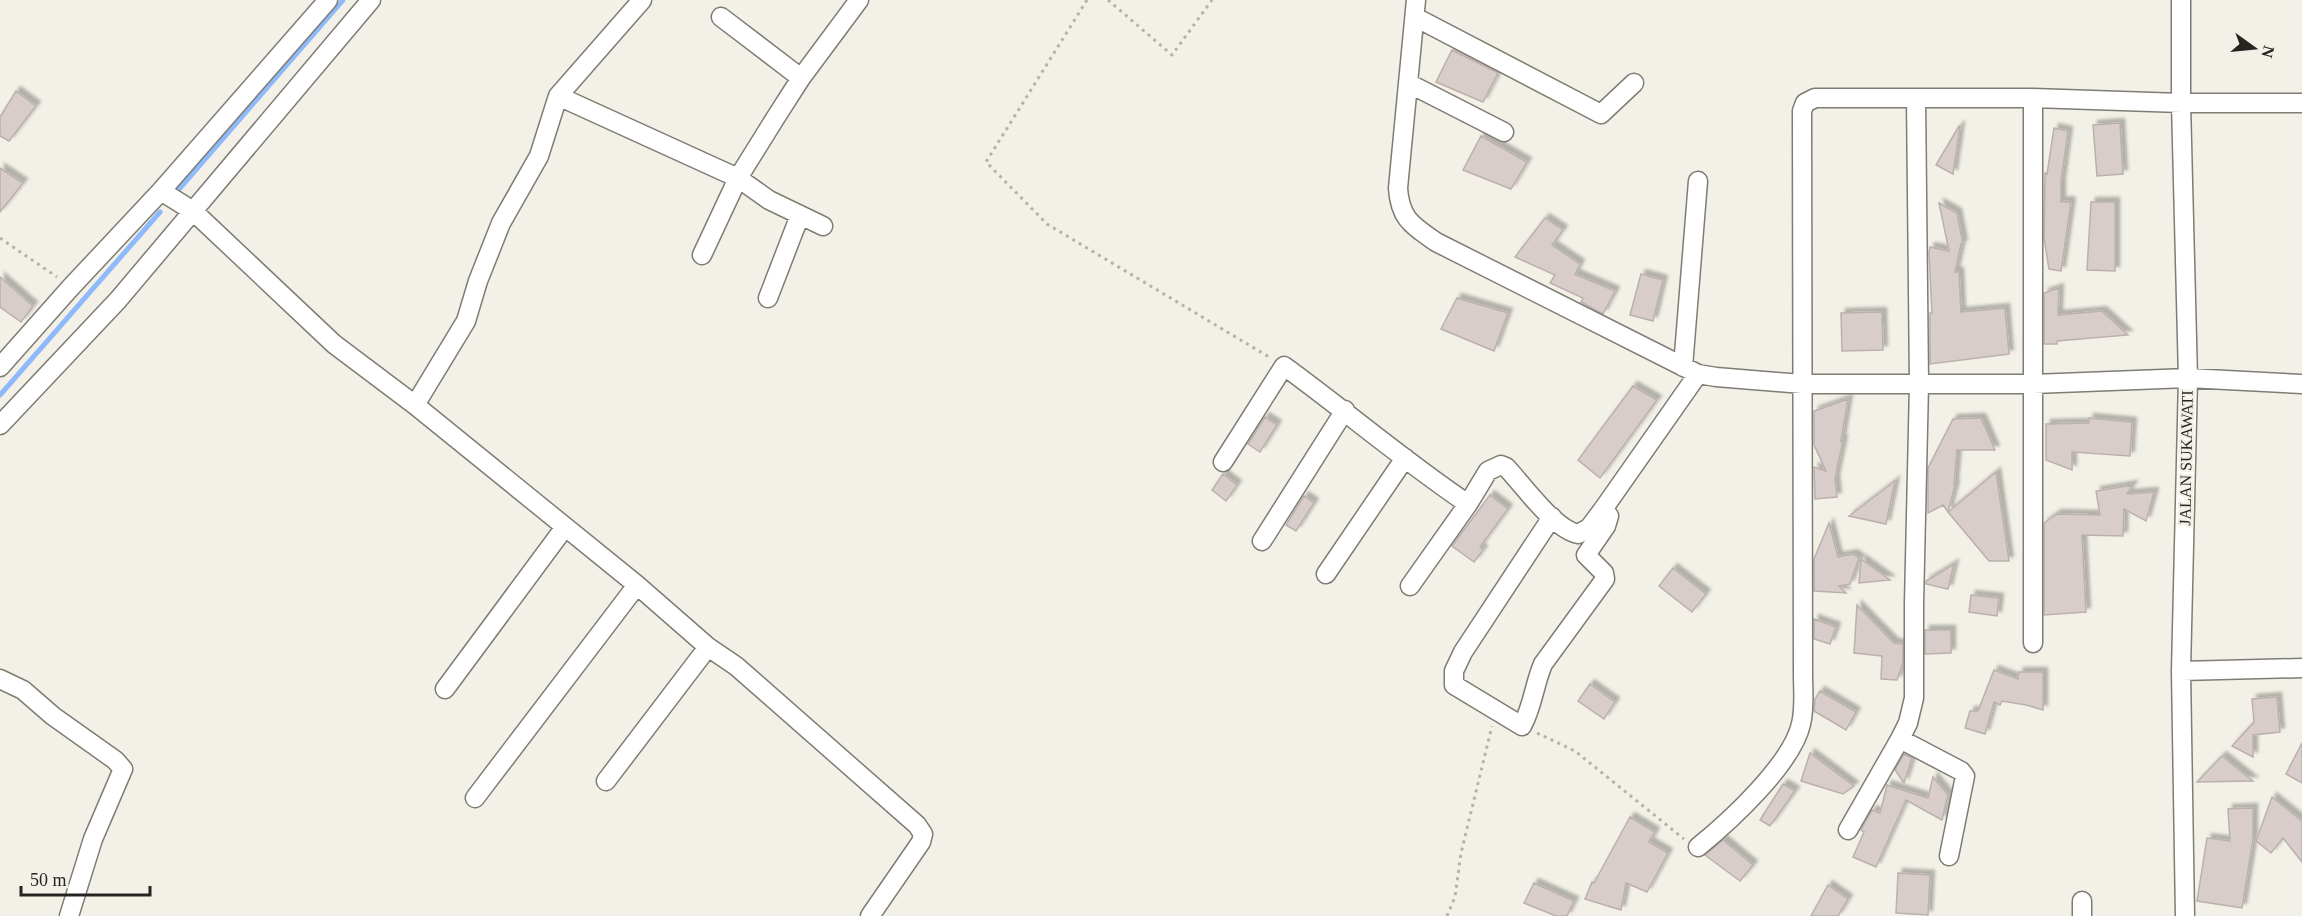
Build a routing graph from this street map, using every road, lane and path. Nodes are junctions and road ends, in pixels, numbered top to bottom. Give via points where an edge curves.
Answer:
1 (328, 0) edge
2 (371, 0) edge
3 (642, 0) edge
4 (859, 0) edge
5 (1087, 0) edge
6 (1108, 0) edge
7 (1212, 0) edge
8 (2181, 0) edge
9 (1415, 8) edge
10 (721, 17) dead end
11 (801, 78) junction
12 (1408, 83) junction
13 (1634, 83) dead end
14 (558, 96) junction
15 (1916, 98) junction
16 (2033, 98) junction
17 (2181, 103) junction
18 (2302, 103) edge
19 (1504, 132) dead end
20 (738, 178) junction
21 (1698, 182) dead end
22 (167, 195) junction
23 (193, 211) junction
24 (800, 215) junction
25 (823, 226) dead end
26 (0, 238) edge
27 (702, 255) dead end
28 (71, 286) junction
29 (768, 298) dead end
30 (1284, 366) junction
31 (0, 367) edge
32 (1690, 370) junction
33 (2188, 378) junction
34 (1802, 384) junction
35 (1919, 384) junction
36 (2033, 384) junction
37 (2302, 384) edge
38 (414, 405) junction
39 (1345, 410) junction
40 (0, 426) edge
41 (1405, 458) junction
42 (1223, 462) dead end
43 (1468, 504) junction
44 (1604, 508) junction
45 (1552, 517) junction
46 (565, 527) junction
47 (1262, 541) dead end
48 (1326, 574) dead end
49 (637, 585) junction
50 (1410, 586) dead end
51 (2033, 643) dead end
52 (708, 647) junction
53 (2302, 668) edge
54 (2181, 670) junction
55 (0, 679) edge
56 (445, 689) dead end
57 (1496, 710) junction
58 (1522, 726) junction
59 (1900, 739) junction
60 (606, 781) dead end
61 (475, 798) dead end
62 (1848, 830) dead end
63 (1698, 847) joint
64 (1949, 856) dead end
65 (69, 916) edge
66 (870, 916) edge
67 (1447, 916) edge
68 (2185, 916) edge

1 - 22 street
2 - 23 street
3 - 14 street
4 - 11 street
5 - 30 path via 986,162 1047,224
6 - 7 path via 1172,55
8 - 17 street, JALAN SUKAWATI
9 - 12 street
9 - 13 street via 1602,114
10 - 11 street
11 - 20 street
12 - 19 street
12 - 32 street via 1398,188 1399,206 1410,223 1436,242
14 - 20 street
14 - 38 street via 539,156 501,223 466,321
15 - 16 street
15 - 34 street via 1811,99 1803,107
15 - 35 street
16 - 17 street
16 - 36 street
17 - 18 street
17 - 33 street, JALAN SUKAWATI
20 - 24 street via 769,200
20 - 27 street
21 - 32 street
22 - 23 street
22 - 28 street
23 - 38 street via 334,344
23 - 40 street via 118,300
24 - 25 street
24 - 29 street
26 - 28 path
28 - 31 street
30 - 39 street
30 - 42 street
32 - 34 street via 1716,377
32 - 44 street
33 - 36 street
33 - 37 street
33 - 54 street, JALAN SUKAWATI
34 - 35 street
34 - 63 street via 1801,726 1768,779 1729,822
35 - 36 street
35 - 59 street via 1914,698
36 - 51 street
38 - 46 street
39 - 41 street
39 - 47 street
41 - 43 street
41 - 48 street
43 - 45 street via 1488,471 1501,465
43 - 50 street
44 - 45 street via 1589,528 1578,534 1566,530
44 - 58 street via 1608,521 1586,555 1605,579 1543,664 1530,712
45 - 57 street via 1462,652 1454,671 1454,685
46 - 49 street
46 - 56 street
49 - 52 street
49 - 61 street
52 - 60 street
52 - 66 street via 736,666 922,831 921,842
53 - 54 street
54 - 68 street, JALAN SUKAWATI
55 - 65 street via 23,690 123,769 93,839
57 - 58 street
57 - 67 path via 1461,853 1455,897
58 - 63 path via 1575,751
59 - 62 street
59 - 64 street via 1963,773

